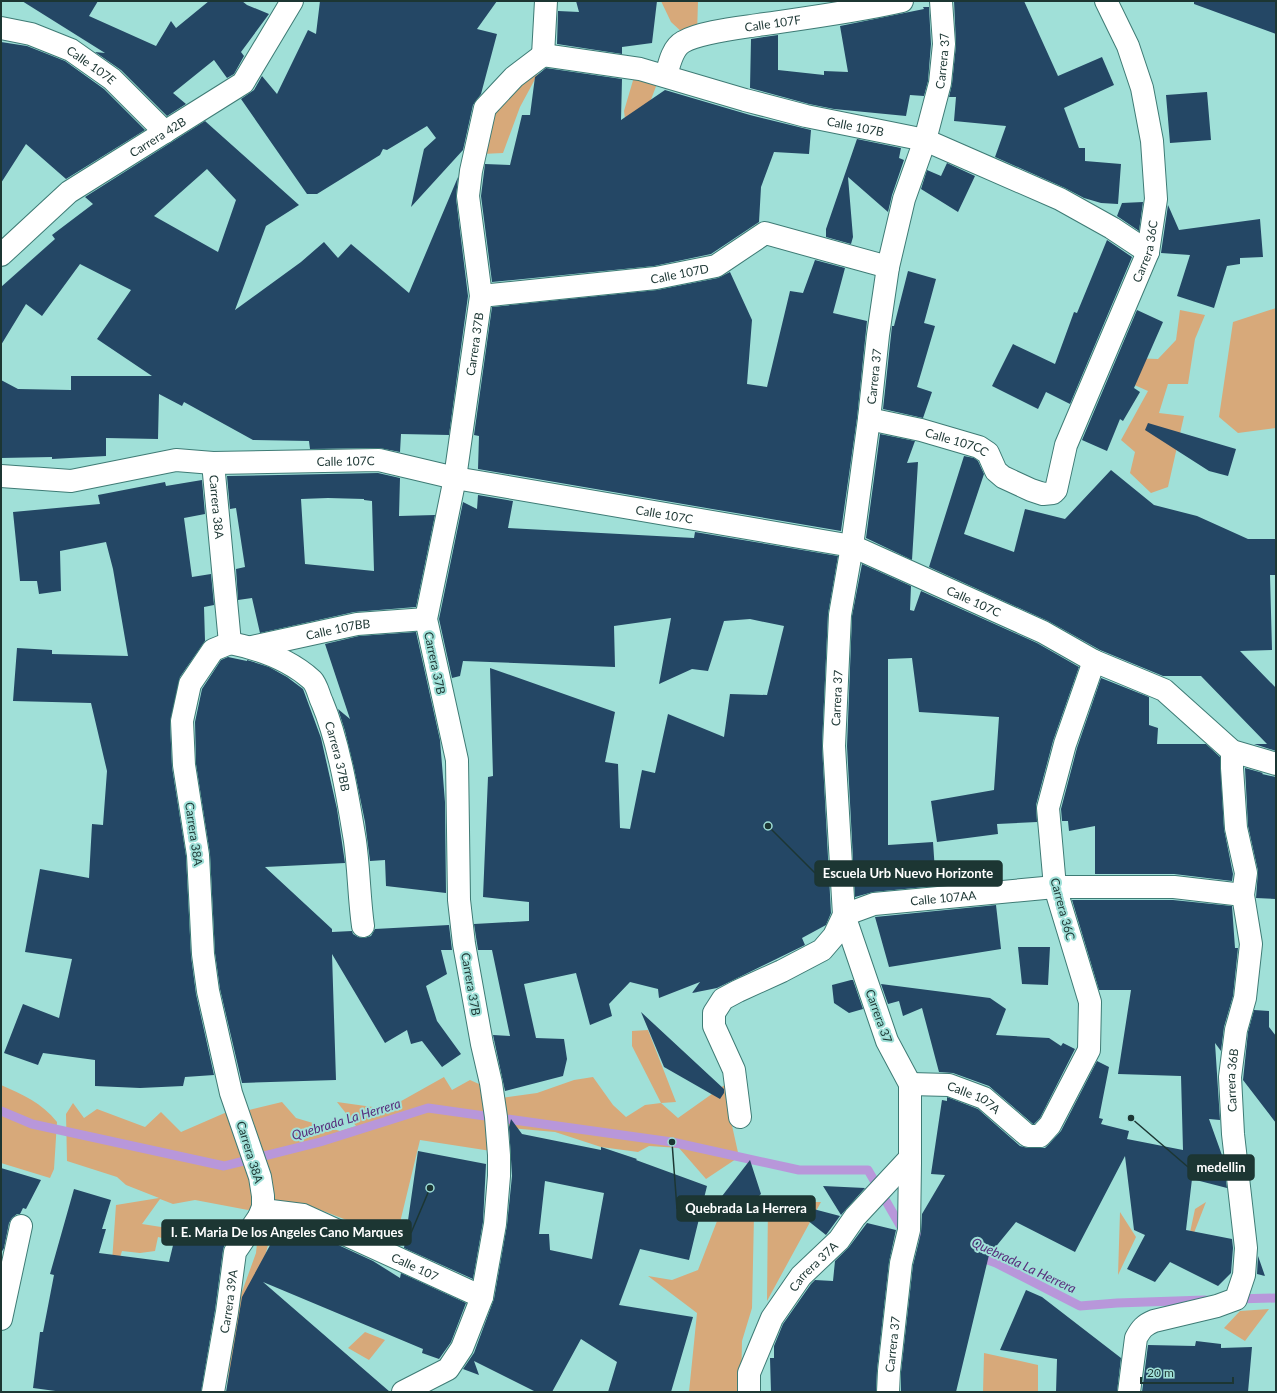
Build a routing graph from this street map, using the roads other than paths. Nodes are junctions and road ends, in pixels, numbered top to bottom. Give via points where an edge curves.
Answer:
1 (292, 1) edge
2 (546, 1) edge
3 (902, 1) edge
4 (941, 1) edge
5 (1106, 1) edge
6 (1, 28) edge
7 (543, 54) junction
8 (666, 76) junction
9 (166, 132) junction
10 (925, 140) junction
11 (1148, 252) junction
12 (1, 255) edge
13 (888, 267) junction
14 (481, 296) junction
15 (869, 419) junction
16 (213, 463) junction
17 (1, 476) edge
18 (455, 478) junction
19 (1053, 493) joint
20 (852, 546) junction
21 (426, 619) junction
22 (230, 643) junction
23 (252, 647) junction
24 (1094, 661) junction
25 (1232, 751) junction
26 (1276, 764) edge
27 (1055, 887) junction
28 (1244, 895) junction
29 (844, 915) junction
30 (363, 926) dead end
31 (910, 1084) junction
32 (740, 1117) dead end
33 (1028, 1136) joint
34 (910, 1158) junction
35 (259, 1217) junction
36 (21, 1226) dead end
37 (482, 1297) junction
38 (1, 1319) edge
39 (213, 1392) edge
40 (403, 1392) edge
41 (749, 1392) edge
42 (888, 1392) edge
43 (1129, 1392) edge

1 - 9 street, Carrera 42B via 243,83
2 - 7 street
3 - 8 street, Calle 107F via 727,30 682,42 672,55
4 - 10 street, Carrera 37 via 944,44 940,83
5 - 11 street, Carrera 36C via 1128,46 1142,88 1152,141 1156,199
6 - 9 street, Calle 107E via 31,34 71,50 112,79
7 - 8 street, Calle 107B via 640,69
7 - 14 street, Carrera 37B via 514,77 485,108 468,196
8 - 10 street, Calle 107B via 806,116
9 - 12 street, Carrera 42B via 69,192
10 - 11 street, Calle 107B via 1060,199
10 - 13 street, Carrera 37 via 904,199
11 - 19 street, Carrera 36C via 1073,427 1066,445 1056,490
13 - 14 street, Calle 107D via 765,233 716,266 656,278
13 - 15 street, Carrera 37
14 - 18 street, Carrera 37B
15 - 19 street, Calle 107CC via 921,430 979,447 988,453 996,471 1003,477 1043,494
15 - 20 street, Carrera 37
16 - 17 street, Calle 107C via 176,460 71,481
16 - 18 street, Calle 107C via 379,460
16 - 22 street, Carrera 38A
18 - 20 street, Calle 107C
18 - 21 street, Carrera 37B
20 - 24 street, Calle 107C via 1043,632
20 - 29 street, Carrera 37 via 840,615 834,746
21 - 23 street, Calle 107BB via 357,624
21 - 37 street, Carrera 37B via 457,760 459,900 463,937 491,1083 498,1140 499,1176 495,1224
22 - 23 street, Carrera 37BB
22 - 35 street, Carrera 38A via 213,650 190,684 182,722 184,765 198,855 203,954 208,991 231,1093 260,1177 263,1207
23 - 30 street, Carrera 37BB via 283,660 313,681 329,720 355,842
24 - 25 street, Calle 107C via 1164,690
24 - 27 street, Carrera 36C via 1065,744 1048,808
25 - 26 street, Calle 107C
25 - 28 street, Carrera 36B via 1236,828 1246,873
27 - 28 street, Calle 107AA via 1174,887
27 - 29 street, Calle 107AA via 874,904
27 - 33 street, Carrera 36C via 1090,1002 1090,1050 1050,1125 1040,1136
28 - 43 street, Carrera 36B via 1251,944 1245,998 1236,1030 1230,1076 1233,1134 1246,1248 1244,1275 1236,1299 1145,1324 1136,1338
29 - 31 street, Carrera 37 via 887,1041
29 - 32 street via 834,936 822,950 723,999 714,1012 714,1026 734,1070
31 - 33 street, Calle 107A via 949,1085 984,1098
31 - 34 street, Carrera 37
34 - 41 street, Carrera 37A via 855,1217 839,1240 801,1276 784,1300 772,1318 749,1373
34 - 42 street, Carrera 37 via 908,1230 901,1264
35 - 37 street, Calle 107 via 271,1211 303,1215
35 - 39 street, Carrera 39A via 235,1252
36 - 38 street
37 - 40 street, Carrera 37B via 462,1348 448,1369

